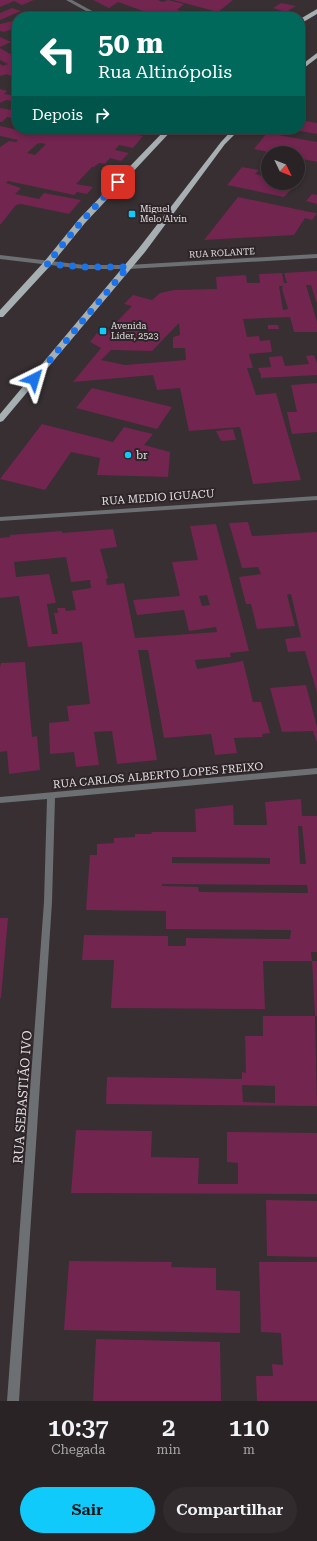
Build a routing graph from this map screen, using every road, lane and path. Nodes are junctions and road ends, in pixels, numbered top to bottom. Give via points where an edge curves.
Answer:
1 (68, 0) edge
2 (317, 11) edge
3 (91, 12) edge
4 (305, 19) edge
5 (317, 55) edge
6 (305, 64) edge
7 (165, 134) edge
8 (232, 134) edge
9 (317, 256) edge
10 (0, 257) edge
11 (47, 264) junction
12 (128, 267) junction
13 (0, 315) edge
14 (0, 419) edge
15 (317, 498) edge
16 (0, 519) edge
17 (317, 771) edge
18 (52, 795) junction
19 (0, 800) edge
20 (13, 1401) edge

1 - 3 street
2 - 4 main road
5 - 6 main road
7 - 11 main road via 82,221
8 - 12 main road
9 - 12 street, RUA ROLANTE
10 - 11 street, RUA ROLANTE
11 - 12 street, RUA ROLANTE
11 - 13 main road
12 - 14 main road
15 - 16 street, RUA MEDIO IGUACU
17 - 18 street, RUA CARLOS ALBERTO LOPES FREIXO
18 - 19 street, RUA CARLOS ALBERTO LOPES FREIXO
18 - 20 street, RUA SEBASTIÃO IVO via 48,902

